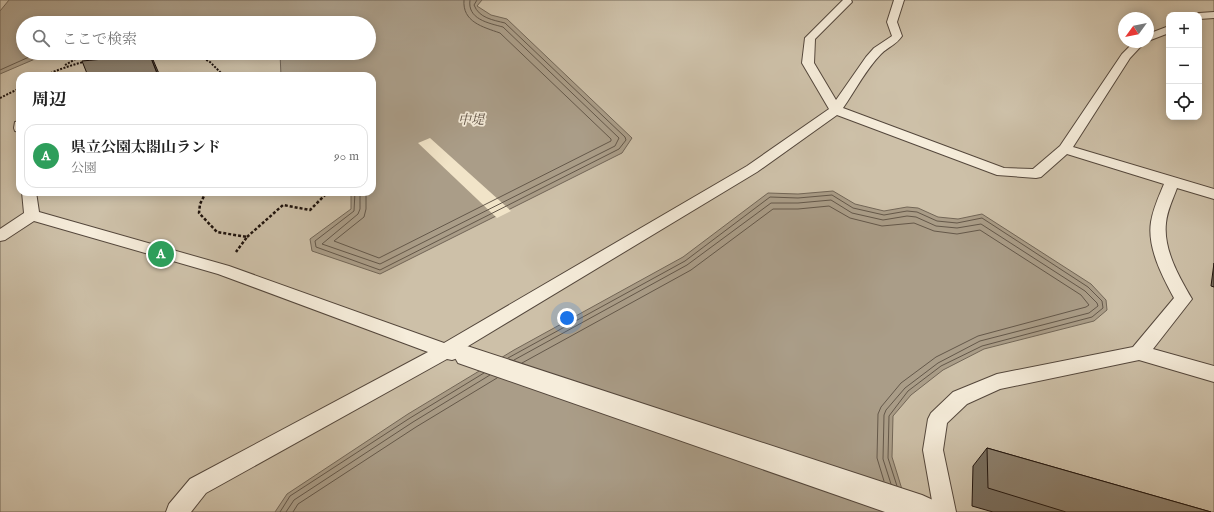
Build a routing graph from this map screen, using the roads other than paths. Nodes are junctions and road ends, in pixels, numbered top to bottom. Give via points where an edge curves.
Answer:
1 (899, 0) edge
2 (847, 2) dead end
3 (1214, 15) edge
4 (1202, 16) edge
5 (1166, 30) edge
6 (1154, 35) edge
7 (1134, 48) edge
8 (836, 110) junction
9 (1065, 149) junction
10 (1172, 181) junction
11 (1214, 194) edge
12 (30, 196) edge
13 (32, 215) junction
14 (0, 236) edge
15 (1139, 353) junction
16 (456, 354) junction
17 (1214, 374) edge
18 (932, 511) edge
19 (177, 512) edge

1 - 8 lane via 892,22 897,36 870,59
2 - 8 lane via 810,38 808,63
3 - 4 lane
5 - 6 lane
7 - 9 lane via 1126,56
8 - 9 lane via 1002,172 1036,174
8 - 16 lane via 752,169
9 - 10 lane
10 - 11 lane
10 - 15 lane via 1158,223 1163,254 1172,280 1183,299
12 - 13 lane
13 - 14 lane
13 - 16 lane via 223,270
15 - 17 lane
15 - 18 lane via 997,382 960,398 938,419 933,450
16 - 18 street
16 - 19 lane via 198,486

